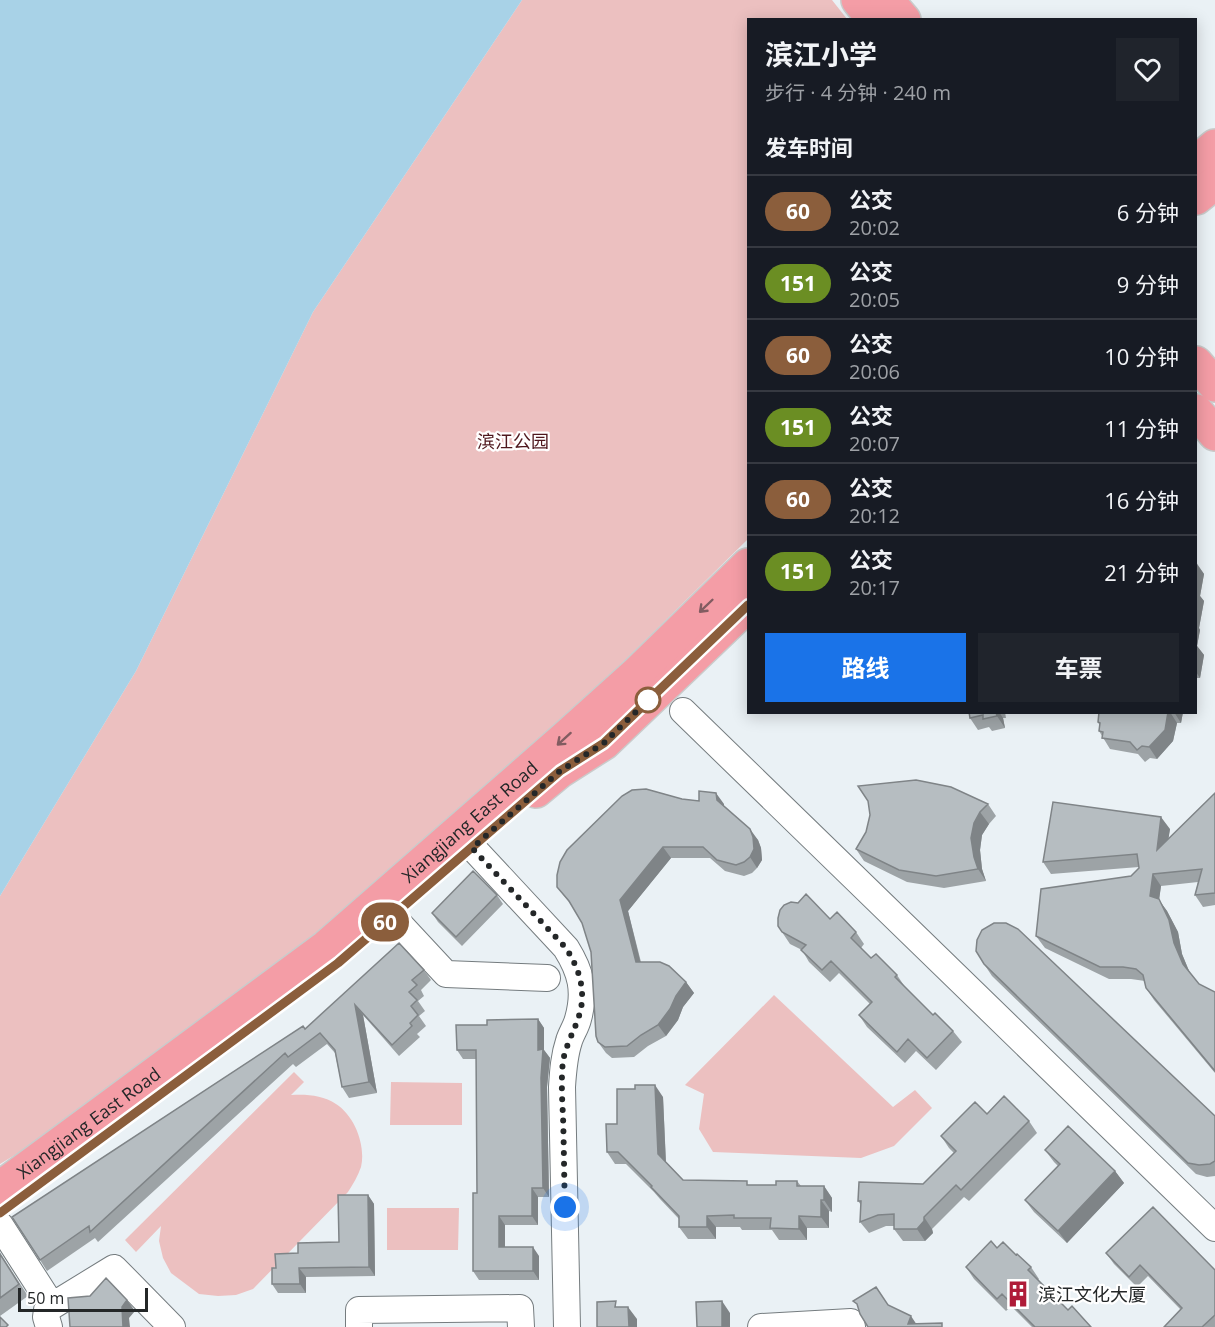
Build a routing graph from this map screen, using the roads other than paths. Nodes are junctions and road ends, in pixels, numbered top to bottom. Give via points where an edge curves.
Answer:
1 (858, 0) edge
2 (887, 0) edge
3 (872, 18) edge
4 (902, 18) edge
5 (1215, 147) edge
6 (1197, 161) edge
7 (1215, 183) edge
8 (1197, 197) edge
9 (1197, 364) edge
10 (1215, 385) edge
11 (1197, 412) edge
12 (1215, 434) edge
13 (747, 567) edge
14 (747, 606) edge
15 (683, 711) dead end
16 (472, 848) junction
17 (392, 916) junction
18 (546, 978) dead end
19 (0, 1188) edge
20 (0, 1213) edge
21 (0, 1225) edge
22 (1215, 1228) edge
23 (51, 1316) edge
24 (172, 1327) edge
25 (359, 1327) edge
26 (521, 1327) edge
27 (567, 1327) edge
28 (761, 1327) edge
29 (852, 1327) edge

1 - 3 main road
2 - 4 main road
5 - 6 main road
7 - 8 main road
9 - 10 main road
11 - 12 main road
13 -> 19 main road, Xiangjiang East Road via 636,674 326,947
14 - 16 main road, Xiangjiang East Road via 604,743 560,771
15 - 22 street
16 - 17 main road, Xiangjiang East Road
16 - 27 street via 566,948 582,982 578,1021 563,1061
17 - 18 street via 446,974
17 - 20 main road, Xiangjiang East Road via 338,963
21 - 23 street
23 - 24 street via 114,1268
25 - 26 street via 359,1310 520,1308
28 - 29 street via 851,1322

